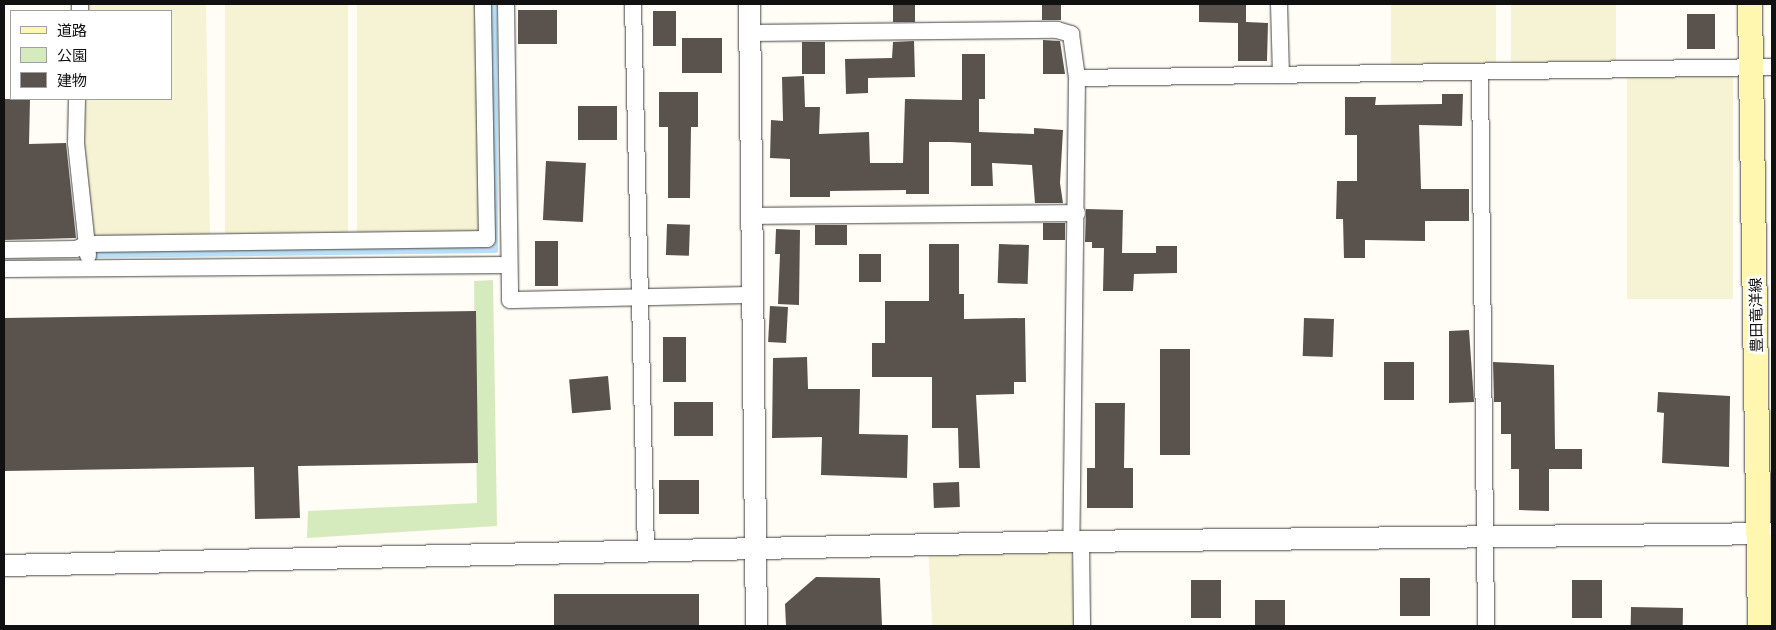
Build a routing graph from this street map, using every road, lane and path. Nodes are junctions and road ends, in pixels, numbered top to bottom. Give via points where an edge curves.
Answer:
1 (483, 4) edge
2 (506, 4) edge
3 (633, 4) edge
4 (749, 4) edge
5 (1279, 4) edge
6 (1750, 4) edge
7 (750, 33) junction
8 (1762, 67) edge
9 (1480, 72) junction
10 (1281, 75) junction
11 (1077, 78) junction
12 (77, 100) edge
13 (1077, 212) junction
14 (751, 216) junction
15 (87, 244) junction
16 (4, 250) edge
17 (507, 266) junction
18 (88, 267) junction
19 (4, 269) edge
20 (751, 295) junction
21 (639, 298) junction
22 (1766, 533) edge
23 (1486, 534) junction
24 (1076, 541) junction
25 (756, 548) junction
26 (646, 551) junction
27 (4, 563) edge
28 (756, 626) edge
29 (1082, 626) edge
30 (1486, 626) edge
31 (1760, 626) edge

1 - 15 street via 487,239
2 - 17 street
3 - 21 street
4 - 7 street
5 - 10 street
6 - 8 main road, 豊田竜洋線
7 - 11 street via 1057,30 1071,34
7 - 14 street
8 - 9 street
8 - 22 main road, 豊田竜洋線
9 - 10 street
9 - 23 street
10 - 11 street
11 - 13 street
12 - 15 street via 76,143
13 - 14 street
13 - 24 street
14 - 20 street
15 - 16 street via 76,249
15 - 18 street
17 - 18 street
17 - 21 street via 510,300
18 - 19 street
20 - 21 street
20 - 25 street
21 - 26 street
22 - 23 street
22 - 31 main road, 豊田竜洋線
23 - 24 street
23 - 30 street
24 - 25 street
24 - 29 street
25 - 26 street
25 - 28 street
26 - 27 street

